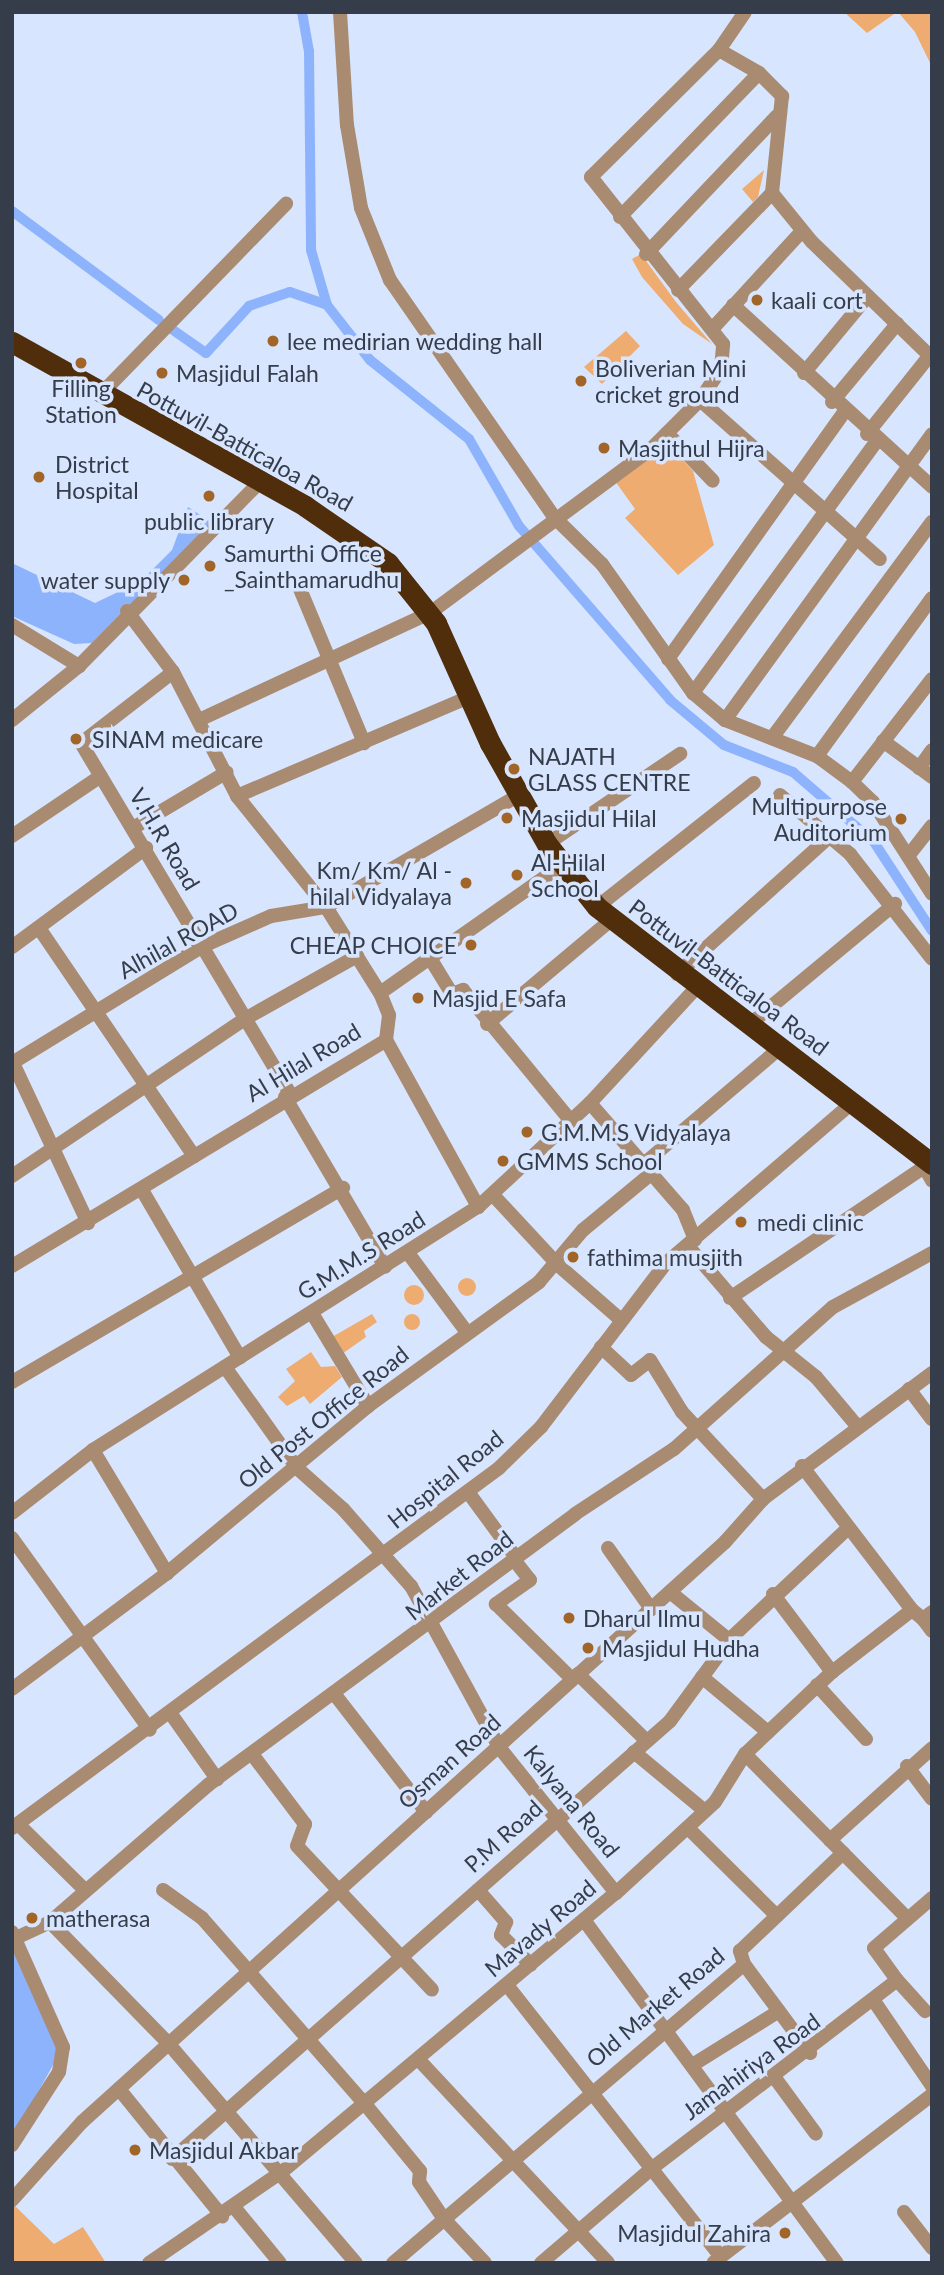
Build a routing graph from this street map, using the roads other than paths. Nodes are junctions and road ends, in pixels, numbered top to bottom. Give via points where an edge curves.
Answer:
1 (340, 12) edge
2 (745, 12) edge
3 (719, 50) junction
4 (759, 73) junction
5 (778, 116) junction
6 (772, 192) junction
7 (286, 204) dead end
8 (620, 217) junction
9 (802, 231) junction
10 (646, 254) junction
11 (678, 290) junction
12 (868, 296) junction
13 (733, 305) junction
14 (897, 324) junction
15 (714, 327) junction
16 (12, 342) edge
17 (931, 357) edge
18 (804, 373) junction
19 (100, 395) junction
20 (700, 400) junction
21 (832, 402) junction
22 (844, 412) junction
23 (667, 433) junction
24 (932, 434) edge
25 (872, 438) junction
26 (907, 469) junction
27 (261, 481) junction
28 (713, 481) dead end
29 (794, 484) junction
30 (932, 487) edge
31 (825, 512) junction
32 (554, 520) junction
33 (932, 522) edge
34 (855, 540) junction
35 (880, 559) dead end
36 (300, 589) dead end
37 (932, 598) edge
38 (127, 611) junction
39 (430, 613) junction
40 (12, 625) edge
41 (668, 659) junction
42 (328, 660) junction
43 (79, 666) junction
44 (173, 672) junction
45 (932, 679) edge
46 (694, 692) junction
47 (469, 697) junction
48 (12, 720) edge
49 (199, 720) junction
50 (724, 720) junction
51 (772, 738) junction
52 (883, 741) junction
53 (363, 743) junction
54 (932, 750) edge
55 (680, 754) dead end
56 (817, 756) junction
57 (227, 772) junction
58 (926, 772) edge
59 (101, 776) junction
60 (852, 782) junction
61 (754, 783) dead end
62 (519, 795) junction
63 (780, 795) dead end
64 (237, 796) junction
65 (932, 826) edge
66 (133, 828) junction
67 (12, 836) edge
68 (828, 838) junction
69 (547, 844) junction
70 (146, 848) junction
71 (909, 855) junction
72 (562, 865) junction
73 (932, 894) edge
74 (895, 904) junction
75 (326, 907) junction
76 (604, 914) junction
77 (39, 928) junction
78 (203, 946) junction
79 (12, 947) edge
80 (357, 956) junction
81 (430, 958) junction
82 (932, 959) edge
83 (677, 974) junction
84 (696, 988) junction
85 (380, 993) junction
86 (94, 1013) junction
87 (243, 1020) junction
88 (487, 1024) junction
89 (749, 1025) junction
90 (386, 1040) junction
91 (780, 1047) junction
92 (13, 1063) edge
93 (143, 1088) junction
94 (288, 1096) junction
95 (590, 1103) junction
96 (850, 1105) junction
97 (572, 1121) junction
98 (55, 1147) junction
99 (194, 1156) junction
100 (925, 1163) edge
101 (649, 1167) junction
102 (12, 1176) edge
103 (932, 1181) edge
104 (343, 1188) junction
105 (142, 1190) junction
106 (493, 1195) junction
107 (478, 1207) junction
108 (88, 1223) junction
109 (691, 1243) junction
110 (408, 1253) junction
111 (932, 1253) edge
112 (558, 1265) junction
113 (12, 1266) edge
114 (385, 1267) junction
115 (195, 1278) junction
116 (730, 1298) junction
117 (312, 1313) junction
118 (621, 1320) junction
119 (466, 1331) junction
120 (601, 1347) junction
121 (784, 1352) junction
122 (240, 1358) junction
123 (225, 1367) junction
124 (932, 1373) edge
125 (12, 1382) edge
126 (909, 1389) junction
127 (368, 1406) junction
128 (932, 1419) edge
129 (857, 1426) junction
130 (699, 1428) junction
131 (93, 1450) junction
132 (802, 1466) junction
133 (297, 1468) junction
134 (468, 1492) junction
135 (763, 1499) junction
136 (12, 1513) edge
137 (846, 1530) junction
138 (12, 1538) edge
139 (608, 1548) dead end
140 (387, 1555) junction
141 (516, 1560) junction
142 (167, 1573) junction
143 (670, 1592) junction
144 (773, 1594) junction
145 (651, 1609) junction
146 (925, 1618) edge
147 (432, 1626) junction
148 (87, 1636) junction
149 (729, 1640) junction
150 (832, 1672) junction
151 (575, 1676) junction
152 (702, 1677) junction
153 (817, 1685) junction
154 (12, 1689) edge
155 (336, 1696) junction
156 (172, 1714) junction
157 (150, 1730) junction
158 (768, 1732) junction
159 (866, 1739) dead end
160 (647, 1741) junction
161 (499, 1747) junction
162 (932, 1748) edge
163 (635, 1752) junction
164 (745, 1754) junction
165 (252, 1755) junction
166 (908, 1766) junction
167 (217, 1779) junction
168 (932, 1800) edge
169 (705, 1811) junction
170 (426, 1812) junction
171 (556, 1819) junction
172 (15, 1826) edge
173 (688, 1828) junction
174 (830, 1840) junction
175 (843, 1853) junction
176 (163, 1890) dead end
177 (335, 1890) junction
178 (478, 1890) junction
179 (86, 1891) junction
180 (616, 1893) junction
181 (932, 1898) edge
182 (777, 1916) junction
183 (907, 1918) junction
184 (584, 1920) junction
185 (50, 1922) junction
186 (14, 1935) edge
187 (403, 1955) junction
188 (744, 1964) junction
189 (531, 1965) junction
190 (248, 1970) junction
191 (898, 1980) junction
192 (507, 1985) junction
193 (432, 1990) dead end
194 (874, 2001) junction
195 (779, 2011) junction
196 (925, 2011) dead end
197 (664, 2028) junction
198 (310, 2041) junction
199 (168, 2043) junction
200 (810, 2053) junction
201 (419, 2060) junction
202 (694, 2064) junction
203 (775, 2078) junction
204 (932, 2086) edge
205 (119, 2089) junction
206 (589, 2092) junction
207 (932, 2095) edge
208 (365, 2104) junction
209 (729, 2111) junction
210 (228, 2112) junction
211 (816, 2134) dead end
212 (12, 2145) edge
213 (516, 2157) junction
214 (172, 2159) junction
215 (651, 2169) junction
216 (283, 2171) junction
217 (12, 2200) edge
218 (794, 2204) junction
219 (228, 2211) junction
220 (904, 2212) dead end
221 (444, 2219) junction
222 (581, 2232) junction
223 (932, 2248) edge
224 (717, 2260) edge
225 (149, 2263) edge
226 (280, 2263) edge
227 (356, 2263) edge
228 (393, 2263) edge
229 (485, 2263) edge
230 (541, 2263) edge
231 (607, 2263) edge
232 (837, 2263) edge

1 - 32 street via 347,125 373,245 390,281
2 - 3 street
3 - 4 street
3 - 8 street via 591,177
4 - 5 street via 782,96
4 - 8 street
5 - 6 street
5 - 10 street
6 - 9 street
6 - 11 street
7 - 19 street
8 - 10 street
9 - 12 street
9 - 13 street
10 - 11 street
11 - 15 street
12 - 14 street
12 - 18 street
13 - 15 street
13 - 18 street
14 - 17 street
14 - 21 street
15 - 20 street via 723,344 721,369
16 - 19 highway, Pottuvil-Batticaloa Road
17 - 25 street
18 - 21 street
19 - 27 highway, Pottuvil-Batticaloa Road
20 - 23 street
20 - 29 street
21 - 22 street
22 - 25 street
22 - 29 street
23 - 28 street
23 - 32 street
24 - 26 street
25 - 26 street
25 - 31 street
26 - 30 street
26 - 34 street
27 - 38 street
27 - 39 highway, Pottuvil-Batticaloa Road via 380,557
29 - 31 street
29 - 41 street
31 - 34 street
31 - 46 street
32 - 39 street
32 - 41 street via 602,565
33 - 51 street
34 - 35 street
34 - 50 street
36 - 42 street
37 - 56 street
38 - 43 street
38 - 44 street, Al Hilal Road
39 - 42 street
39 - 47 highway, Pottuvil-Batticaloa Road
40 - 43 street
41 - 46 street
42 - 49 street
42 - 53 street
43 - 48 street
44 - 49 street, Al Hilal Road
44 - 59 street, V.H.R Road via 81,743
45 - 52 street
46 - 50 street
47 - 53 street
47 - 62 highway, Pottuvil-Batticaloa Road
49 - 57 street, Al Hilal Road
50 - 51 street
51 - 56 street
52 - 58 street
52 - 60 street
53 - 64 street
54 - 58 street
55 - 69 street
56 - 60 street
57 - 64 street, Al Hilal Road
57 - 66 street
59 - 66 street, V.H.R Road
59 - 67 street
60 - 71 street
61 - 76 street
62 - 69 highway, Pottuvil-Batticaloa Road
62 - 75 street, Alhilal ROAD
63 - 68 street
64 - 75 street, Al Hilal Road
65 - 71 street
66 - 70 street, V.H.R Road
68 - 74 street
68 - 83 street
69 - 72 highway, Pottuvil-Batticaloa Road
70 - 77 street
70 - 78 street, V.H.R Road
71 - 73 street
72 - 76 highway, Pottuvil-Batticaloa Road
72 - 81 street
74 - 82 street
74 - 89 street
75 - 78 street, Alhilal ROAD via 271,916
75 - 80 street, Al Hilal Road
76 - 83 highway, Pottuvil-Batticaloa Road
76 - 88 street
77 - 79 street
77 - 86 street
78 - 86 street, Alhilal ROAD
78 - 87 street, V.H.R Road
80 - 85 street, Al Hilal Road
80 - 87 street
81 - 85 street
81 - 88 street via 452,993 463,990
83 - 84 highway, Pottuvil-Batticaloa Road
84 - 89 highway, Pottuvil-Batticaloa Road
84 - 95 street, G.M.M.S Road
85 - 90 street, Al Hilal Road via 389,1015
86 - 92 street, Alhilal ROAD
86 - 93 street
87 - 93 street
87 - 94 street, V.H.R Road
88 - 97 street
89 - 91 highway, Pottuvil-Batticaloa Road
90 - 94 street, Al Hilal Road
90 - 107 street
91 - 96 highway, Pottuvil-Batticaloa Road
91 - 101 street, Old Post Office Road
92 - 98 street
93 - 98 street
93 - 99 street
94 - 99 street, Al Hilal Road
94 - 104 street, Al Hilal Road
95 - 97 street, G.M.M.S Road
95 - 101 street
96 - 100 highway, Pottuvil-Batticaloa Road
96 - 109 street, Hospital Road
97 - 106 street, G.M.M.S Road
98 - 102 street
98 - 108 street
99 - 105 street, Al Hilal Road
100 - 103 street
100 - 116 street
101 - 109 street via 683,1210
101 - 112 street, Old Post Office Road via 583,1230
104 - 114 street, Al Hilal Road
104 - 115 street
105 - 108 street, Al Hilal Road
105 - 115 street
106 - 107 street, G.M.M.S Road
106 - 112 street
107 - 110 street, G.M.M.S Road
108 - 113 street, Al Hilal Road
109 - 116 street
109 - 118 street, Hospital Road
110 - 114 street, G.M.M.S Road
110 - 119 street
111 - 121 street, Market Road via 834,1307
112 - 118 street
112 - 119 street, Old Post Office Road
114 - 117 street, G.M.M.S Road
115 - 122 street
115 - 125 street
116 - 121 street
117 - 122 street, G.M.M.S Road
117 - 127 street
118 - 120 street, Hospital Road
119 - 127 street, Old Post Office Road
120 - 130 street via 631,1376 650,1360
120 - 134 street, Hospital Road via 541,1427
121 - 129 street via 816,1377
121 - 130 street, Market Road
122 - 123 street, G.M.M.S Road
123 - 131 street, G.M.M.S Road
123 - 133 street, Kalyana Road
124 - 126 street, Osman Road
126 - 128 street
126 - 129 street, Osman Road
127 - 133 street, Old Post Office Road
129 - 132 street, Osman Road
130 - 135 street
130 - 141 street, Market Road
131 - 136 street, G.M.M.S Road
131 - 142 street
132 - 135 street, Osman Road
132 - 137 street
133 - 140 street, Kalyana Road
133 - 142 street, Old Post Office Road
134 - 140 street, Hospital Road
134 - 141 street
135 - 143 street, Osman Road
137 - 144 street, P.M Road
137 - 146 street
138 - 148 street
139 - 145 street
140 - 147 street, Kalyana Road
140 - 156 street, Hospital Road
141 - 147 street, Market Road
141 - 151 street via 530,1580 496,1604
142 - 148 street, Old Post Office Road
143 - 145 street, Osman Road
143 - 149 street
144 - 149 street, P.M Road
144 - 150 street
145 - 151 street, Osman Road
146 - 150 street, Mavady Road
147 - 155 street, Market Road
147 - 161 street, Kalyana Road
148 - 154 street, Old Post Office Road
148 - 157 street
149 - 152 street, P.M Road
150 - 153 street, Mavady Road
151 - 160 street
151 - 161 street, Osman Road
152 - 158 street
152 - 160 street, P.M Road
153 - 158 street, Mavady Road
153 - 159 street
155 - 165 street, Market Road
155 - 170 street
156 - 157 street, Hospital Road
156 - 167 street
157 - 172 street, Hospital Road
158 - 164 street, Mavady Road
160 - 163 street, P.M Road
161 - 170 street, Osman Road
161 - 171 street, Kalyana Road
162 - 166 street
163 - 169 street
163 - 171 street, P.M Road
164 - 169 street, Mavady Road
164 - 174 street
165 - 167 street, Market Road
165 - 177 street via 305,1824 297,1846
166 - 168 street
166 - 174 street
167 - 179 street, Market Road
169 - 173 street, Mavady Road
170 - 177 street, Osman Road
171 - 178 street, P.M Road
171 - 180 street, Kalyana Road
172 - 179 street
173 - 180 street, Mavady Road
173 - 182 street
174 - 175 street
175 - 182 street, Old Market Road
175 - 183 street
176 - 190 street via 199,1918
177 - 187 street
177 - 190 street, Osman Road
178 - 187 street, P.M Road
178 - 189 street via 506,1922 501,1935
179 - 185 street, Market Road
180 - 184 street, Mavady Road
181 - 183 street
182 - 188 street, Old Market Road via 740,1951
183 - 191 street via 873,1951
184 - 189 street, Mavady Road
184 - 197 street
185 - 186 street, Market Road
185 - 199 street
186 - 212 street via 63,2047 58,2072
187 - 193 street
187 - 198 street, P.M Road
188 - 195 street
188 - 197 street, Old Market Road
189 - 192 street, Mavady Road
190 - 198 street
190 - 199 street, Osman Road
191 - 194 street, Jamahiriya Road
191 - 196 street
192 - 201 street, Mavady Road
192 - 206 street
194 - 200 street, Jamahiriya Road
194 - 204 street
195 - 200 street
195 - 202 street
197 - 202 street
197 - 206 street, Old Market Road
198 - 208 street
198 - 210 street, P.M Road
199 - 205 street, Osman Road
199 - 210 street
200 - 203 street, Jamahiriya Road
201 - 208 street, Mavady Road
201 - 213 street
202 - 209 street
203 - 209 street, Jamahiriya Road
203 - 211 street
205 - 214 street
205 - 217 street, Osman Road
206 - 213 street, Old Market Road
206 - 215 street
207 - 218 street
208 - 216 street, Mavady Road
208 - 221 street via 420,2171 419,2182
209 - 215 street, Jamahiriya Road
209 - 218 street
210 - 214 street, P.M Road
210 - 216 street
213 - 221 street, Old Market Road
213 - 222 street
214 - 219 street
215 - 222 street, Jamahiriya Road
215 - 224 street
216 - 219 street, Mavady Road
216 - 227 street
218 - 224 street
218 - 232 street
219 - 225 street, Mavady Road
219 - 226 street
220 - 223 street
221 - 228 street, Old Market Road
221 - 229 street
222 - 230 street, Jamahiriya Road
222 - 231 street

